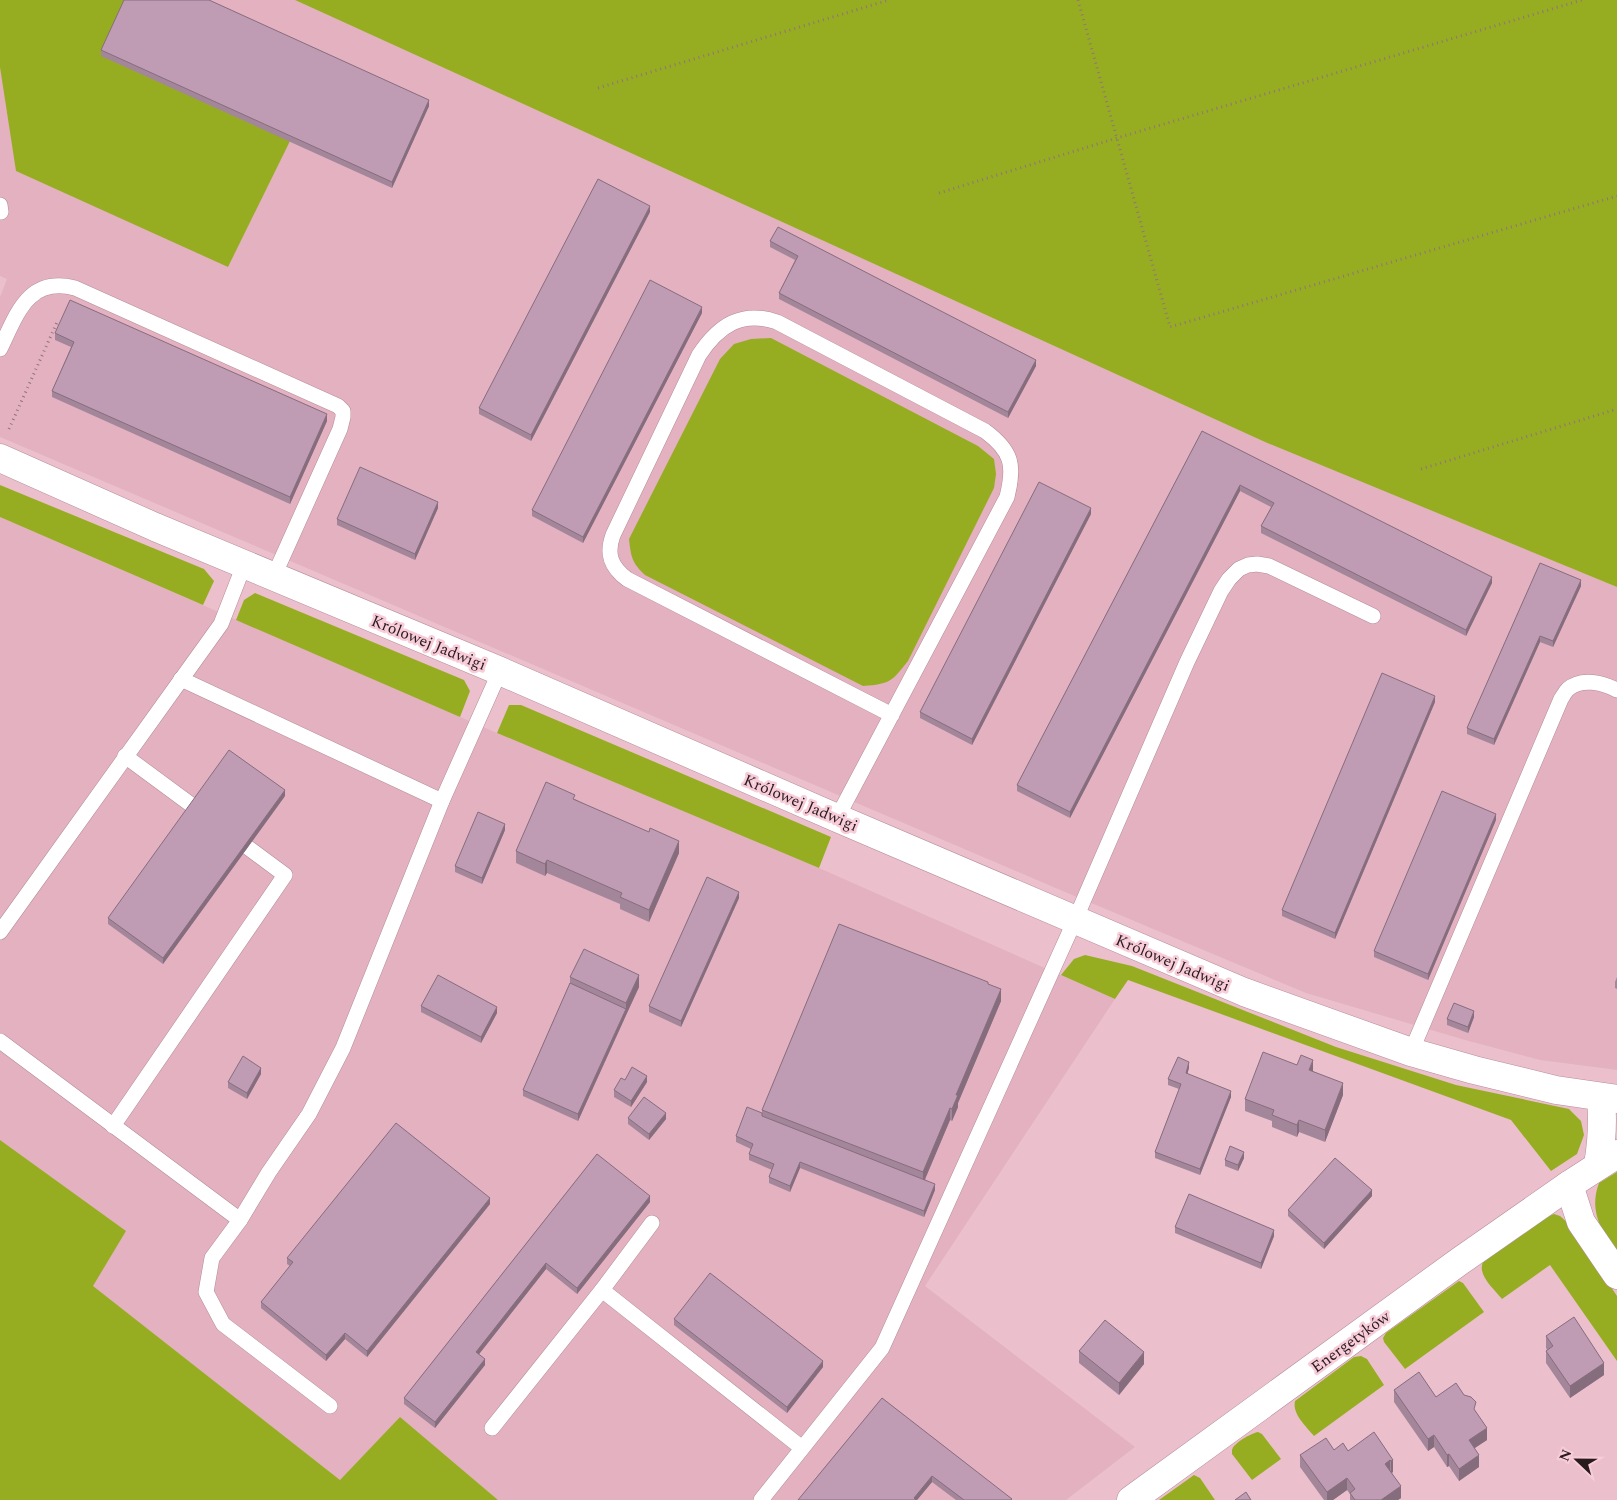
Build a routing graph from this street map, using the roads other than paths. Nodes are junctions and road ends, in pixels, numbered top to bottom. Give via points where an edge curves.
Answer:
1 (0, 205) edge
2 (0, 212) edge
3 (0, 349) edge
4 (0, 458) edge
5 (244, 565) junction
6 (273, 578) junction
7 (1372, 616) dead end
8 (500, 671) junction
9 (181, 679) junction
10 (1617, 690) edge
11 (892, 714) junction
12 (126, 756) junction
13 (442, 801) junction
14 (837, 818) junction
15 (1075, 920) junction
16 (0, 932) edge
17 (0, 1041) edge
18 (1411, 1052) junction
19 (1609, 1098) edge
20 (113, 1126) junction
21 (1608, 1160) edge
22 (1569, 1185) junction
23 (240, 1220) junction
24 (652, 1223) dead end
25 (1617, 1275) edge
26 (602, 1290) junction
27 (330, 1406) dead end
28 (492, 1428) dead end
29 (802, 1448) junction
30 (761, 1500) edge
31 (1131, 1500) edge

1 - 2 lane
3 - 6 lane via 29,297 41,289 64,286 75,288 338,406 343,411 340,429
4 - 5 street, Królowej Jadwigi
5 - 6 street, Królowej Jadwigi
5 - 9 lane via 221,624
6 - 8 street, Królowej Jadwigi
7 - 15 lane via 1269,566 1248,565 1229,579 1187,662
8 - 13 lane
8 - 14 street, Królowej Jadwigi
9 - 12 lane
9 - 13 lane
10 - 18 lane via 1604,683 1589,682 1568,689 1561,699
11 - 11 lane via 1007,497 1012,478 1005,449 985,431 777,322 757,318 733,323 713,336 700,354 613,535 609,550 613,566 627,579
11 - 14 lane
12 - 16 lane
12 - 20 lane via 285,875
13 - 23 lane via 344,1048 309,1114
14 - 15 street, Królowej Jadwigi
15 - 18 street, Królowej Jadwigi via 1244,992
15 - 29 lane via 882,1348
17 - 20 lane
18 - 19 street, Królowej Jadwigi via 1507,1079
19 - 21 street, Energetyków via 1603,1120
20 - 23 lane
21 - 22 street, Energetyków
22 - 25 street via 1581,1222
22 - 31 street, Energetyków
23 - 27 lane via 212,1258 206,1292 222,1324
24 - 26 lane
26 - 28 lane
26 - 29 lane
29 - 30 lane

